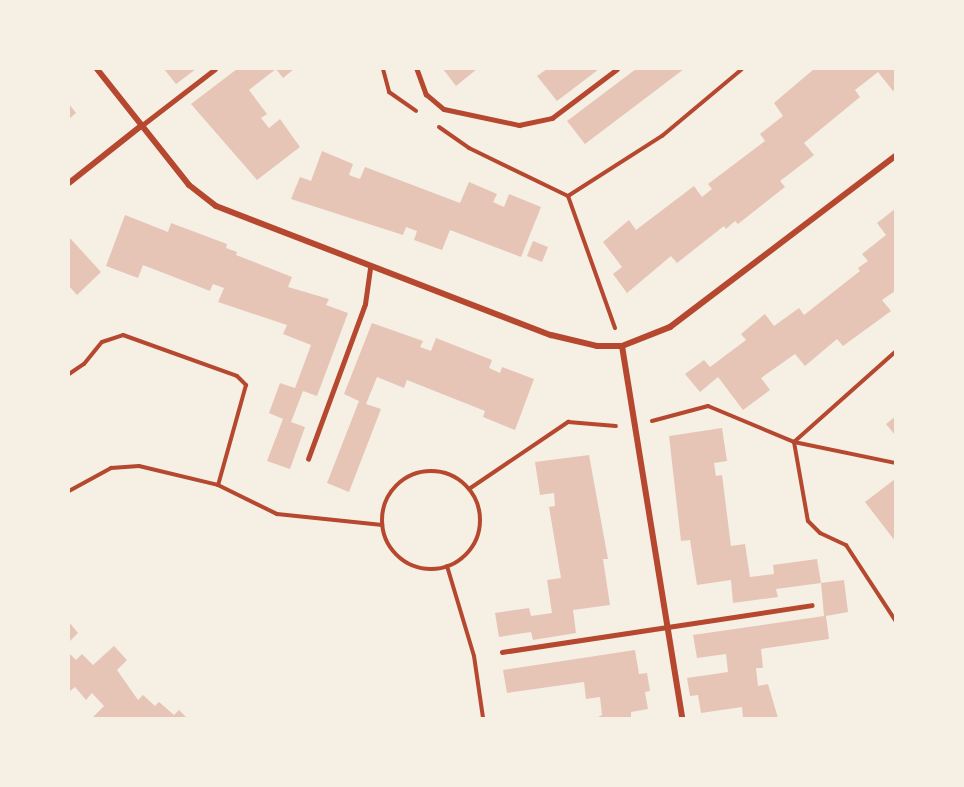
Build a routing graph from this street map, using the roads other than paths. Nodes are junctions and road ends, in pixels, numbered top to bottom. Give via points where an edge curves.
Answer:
1 (98, 69) edge
2 (215, 69) edge
3 (417, 69) edge
4 (617, 69) edge
5 (141, 126) junction
6 (895, 156) edge
7 (69, 183) edge
8 (370, 267) junction
9 (622, 346) junction
10 (308, 459) dead end
11 (811, 605) dead end
12 (667, 627) junction
13 (502, 652) dead end
14 (682, 718) edge

1 - 5 street
2 - 5 lane
3 - 4 lane via 426,94 444,109 519,125 552,118
5 - 7 street
5 - 8 street via 189,185 216,206
6 - 9 street via 697,309 670,327
8 - 9 street via 576,343
8 - 10 lane via 365,304
9 - 12 street
11 - 12 lane
12 - 13 lane
12 - 14 street

